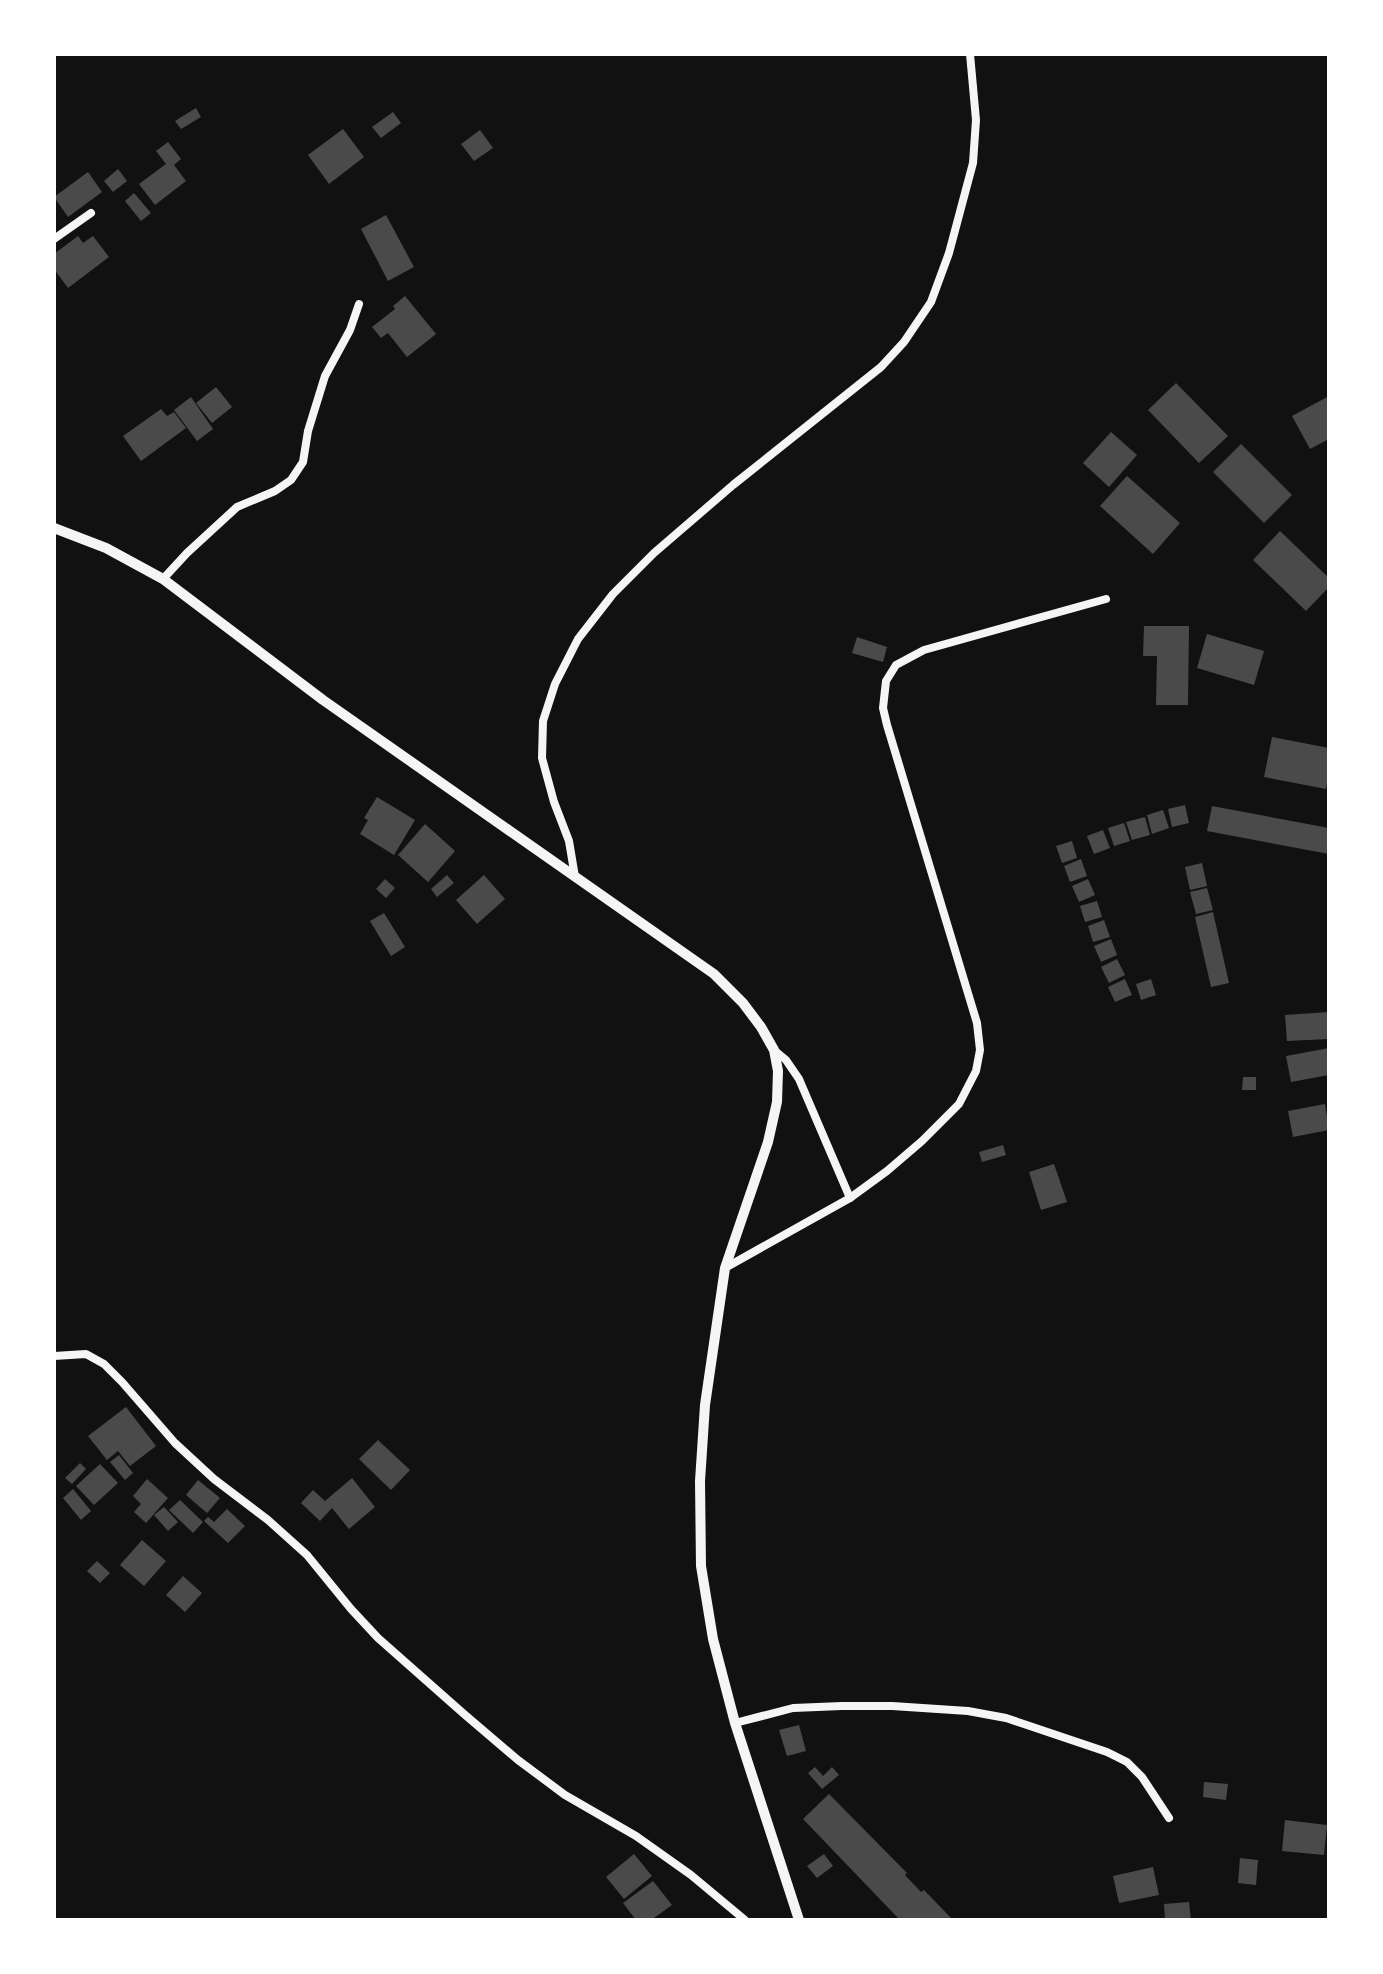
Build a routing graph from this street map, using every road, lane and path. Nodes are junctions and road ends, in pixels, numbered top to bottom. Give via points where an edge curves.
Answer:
1 (970, 54) edge
2 (91, 213) dead end
3 (54, 239) edge
4 (359, 304) dead end
5 (54, 528) edge
6 (163, 579) junction
7 (1106, 599) dead end
8 (575, 877) junction
9 (774, 1050) junction
10 (850, 1198) junction
11 (725, 1268) junction
12 (54, 1356) edge
13 (735, 1723) junction
14 (1169, 1818) dead end
15 (745, 1920) edge
16 (799, 1920) edge

1 - 8 street via 976,120 973,163 931,302 881,367 733,485 613,594 578,639 555,684 543,721 542,758
2 - 3 street
4 - 6 street via 325,376 303,462 291,480 237,507
5 - 6 street
6 - 8 street via 323,700
7 - 10 street via 924,650 896,665 886,681 887,725 977,1023 980,1050 959,1104
8 - 9 street via 714,974 743,1003
9 - 10 street via 799,1079
9 - 11 street via 777,1102
10 - 11 street
11 - 13 street via 705,1405 701,1566
12 - 15 street via 86,1354 104,1364 175,1443 307,1555 378,1638 464,1714 565,1795 636,1836
13 - 14 street via 793,1708 842,1706 968,1711 1006,1718 1127,1762
13 - 16 street

